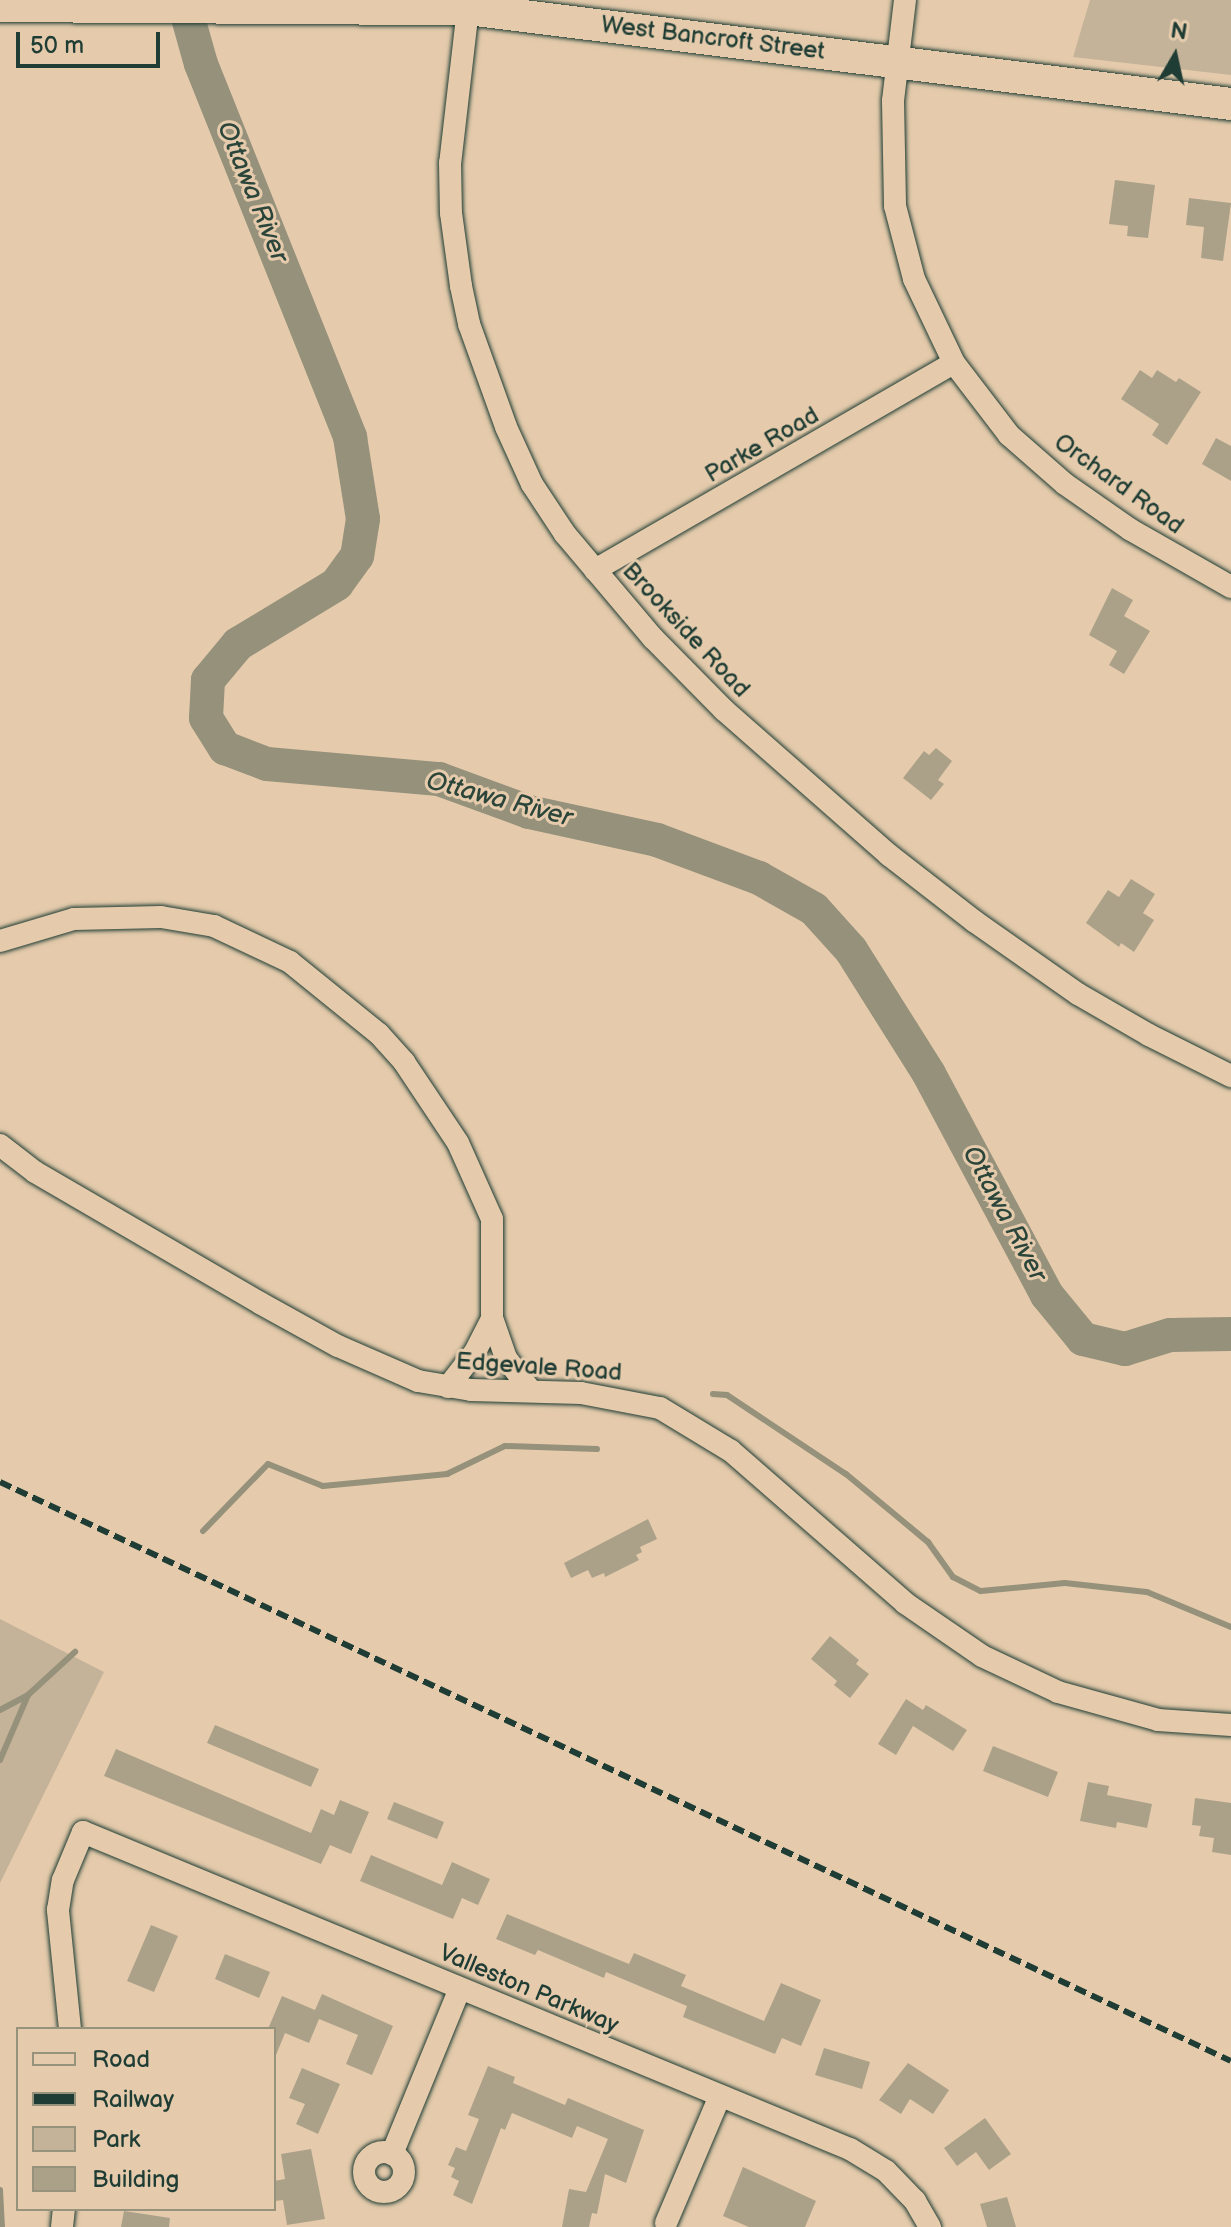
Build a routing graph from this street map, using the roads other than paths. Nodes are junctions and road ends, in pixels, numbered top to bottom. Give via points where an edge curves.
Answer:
1 (905, 0) edge
2 (468, 4) edge
3 (0, 6) edge
4 (897, 62) junction
5 (1231, 104) edge
6 (954, 363) junction
7 (595, 570) junction
8 (1231, 587) edge
9 (0, 941) edge
10 (1231, 1076) edge
11 (0, 1145) edge
12 (492, 1318) junction
13 (448, 1387) junction
14 (529, 1389) junction
15 (1231, 1725) edge
16 (460, 1988) junction
17 (70, 2027) edge
18 (720, 2096) junction
19 (392, 2154) dead end
20 (661, 2226) edge
21 (930, 2227) edge

1 - 4 street, Orchard Road
2 - 3 main road, West Bancroft Street
2 - 4 main road, West Bancroft Street
2 - 7 street, Brookside Road via 450,163 453,226 469,324 532,484
4 - 5 main road, West Bancroft Street
4 - 6 street, Orchard Road via 895,206 914,279
6 - 7 street, Parke Road
6 - 8 street, Orchard Road via 1009,435 1065,484 1131,530
7 - 10 street, Brookside Road via 724,710 889,855 1078,994
9 - 12 street via 74,919 161,917 214,926 268,949 309,975 404,1062 458,1143 492,1219
11 - 13 street, Edgevale Road via 35,1172 338,1346 418,1381
12 - 13 street
12 - 14 street via 506,1358
13 - 14 street, Edgevale Road
14 - 15 street, Edgevale Road via 635,1401 681,1419 731,1451 905,1603 982,1656 1108,1708 1158,1720
16 - 17 street, Valleston Parkway via 83,1832 58,1902
16 - 18 street, Valleston Parkway
16 - 19 street
18 - 20 street
18 - 21 street, Valleston Parkway via 869,2158 902,2186

